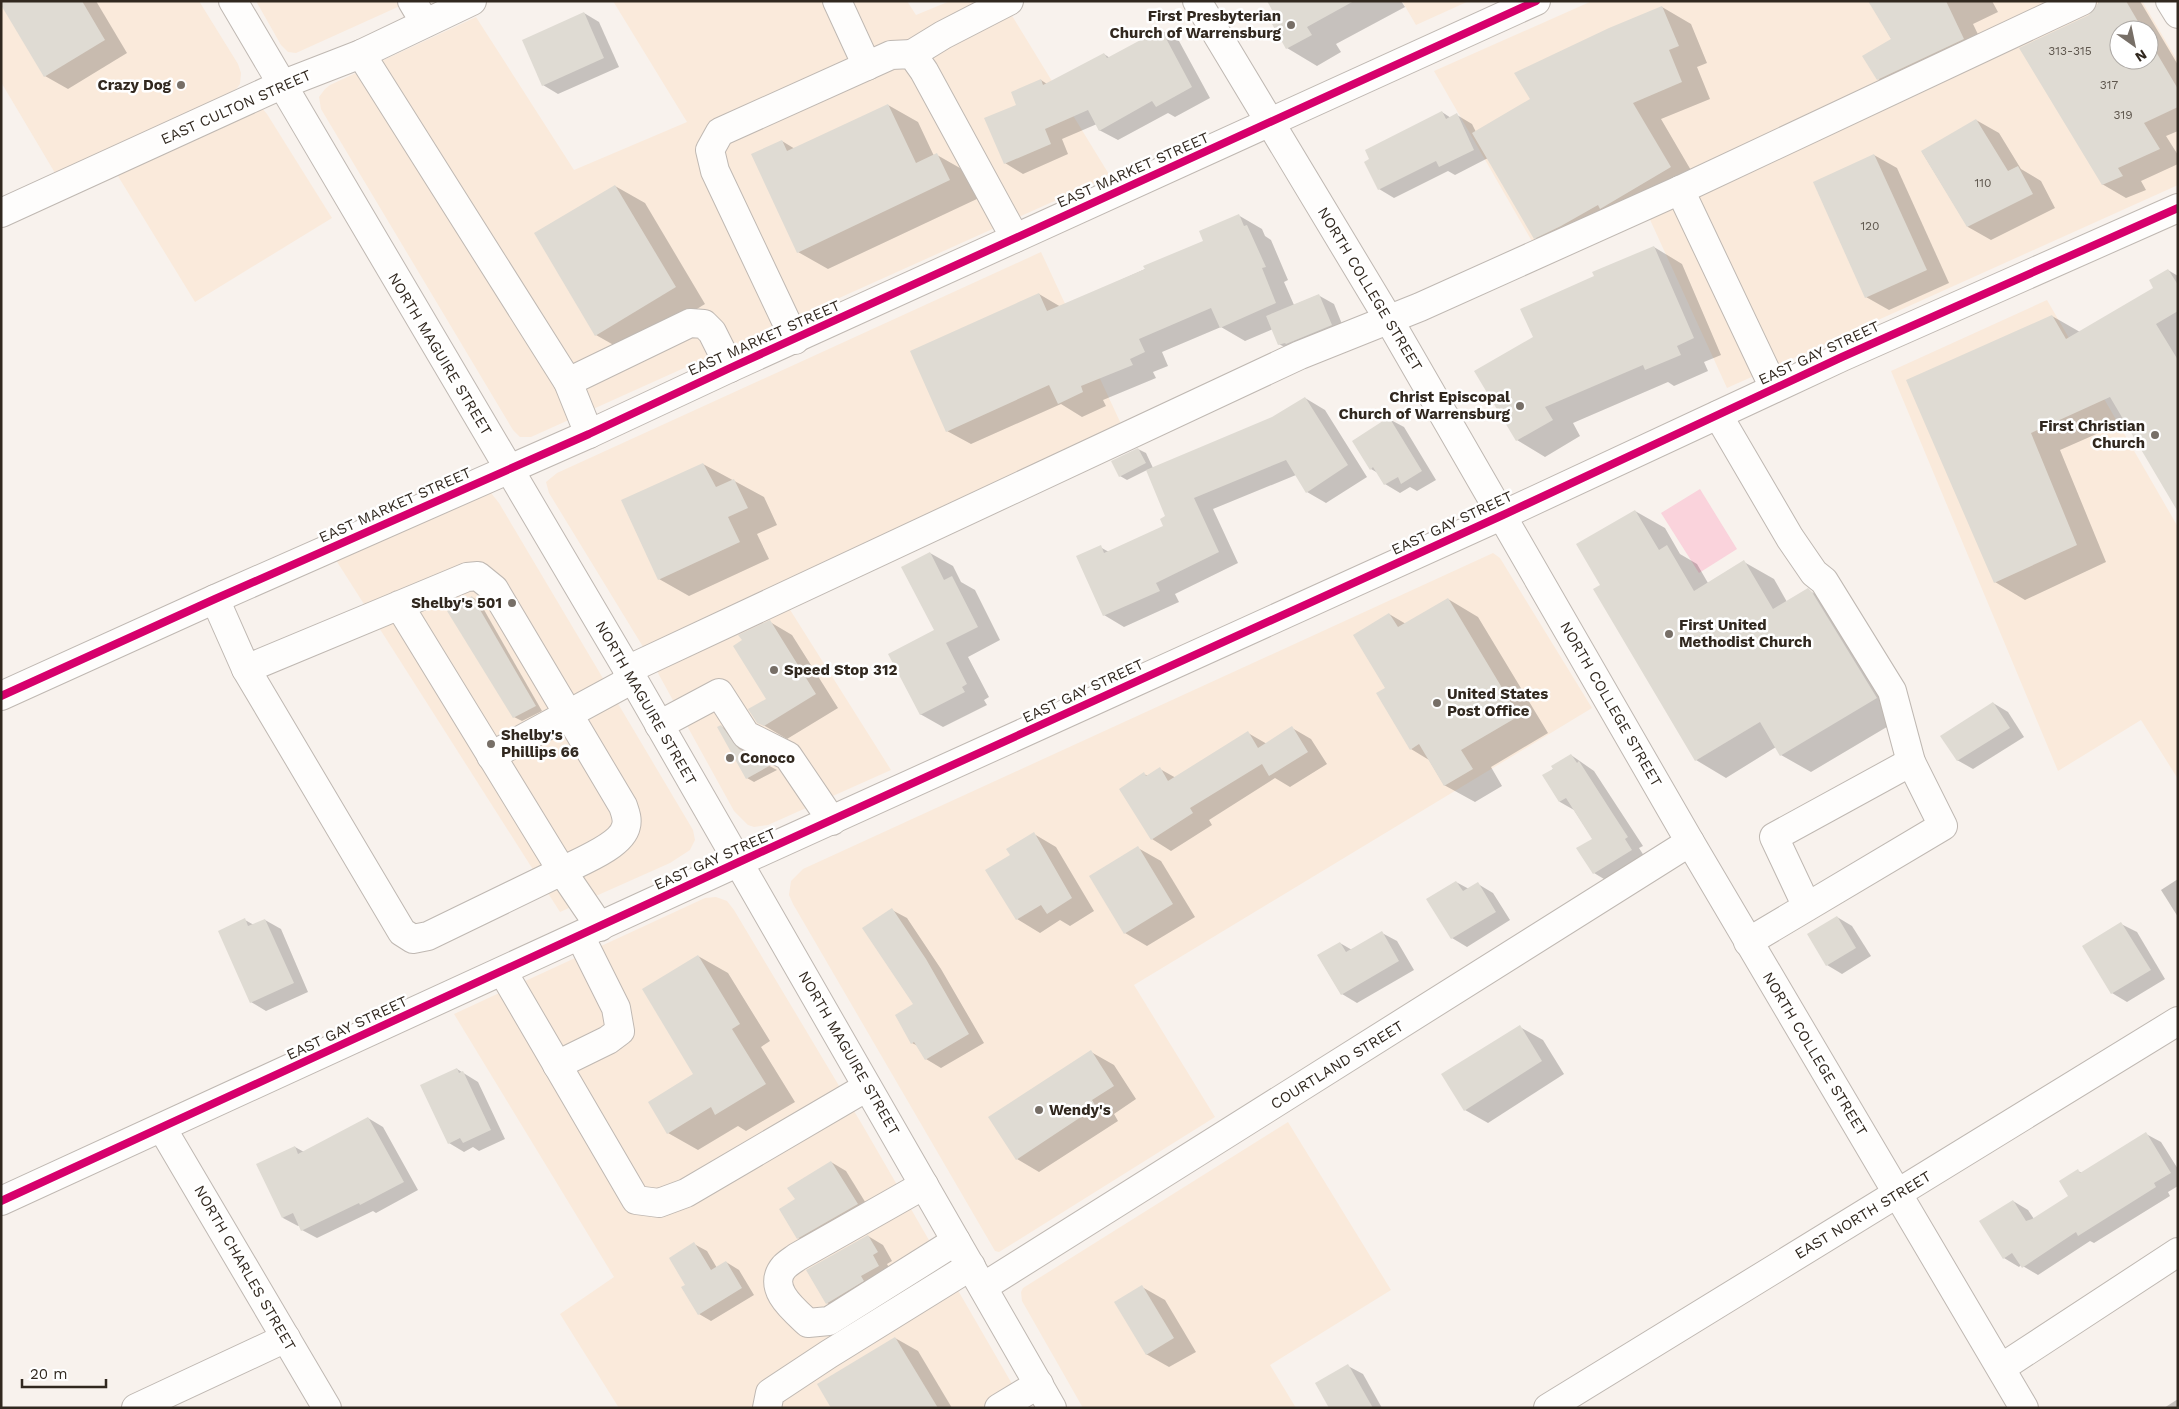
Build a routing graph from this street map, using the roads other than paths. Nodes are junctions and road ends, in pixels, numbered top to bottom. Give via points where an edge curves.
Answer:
1 (233, 1) edge
2 (472, 1) edge
3 (837, 1) edge
4 (1009, 1) edge
5 (1197, 1) edge
6 (1536, 1) edge
7 (2082, 1) edge
8 (2170, 1) edge
9 (419, 12) edge
10 (2178, 14) edge
11 (361, 54) junction
12 (912, 54) junction
13 (867, 66) junction
14 (281, 85) junction
15 (1271, 123) junction
16 (1680, 190) junction
17 (2178, 208) edge
18 (1, 213) edge
19 (1015, 238) junction
20 (1389, 320) junction
21 (795, 340) junction
22 (730, 368) junction
23 (568, 382) junction
24 (1774, 388) junction
25 (1718, 415) junction
26 (589, 434) junction
27 (508, 470) junction
28 (1503, 515) junction
29 (215, 599) junction
30 (399, 605) junction
31 (246, 669) junction
32 (630, 674) junction
33 (1, 696) edge
34 (568, 714) junction
35 (659, 725) junction
36 (491, 756) junction
37 (1911, 762) junction
38 (832, 821) junction
39 (1690, 842) junction
40 (739, 862) junction
41 (562, 871) junction
42 (1807, 907) junction
43 (590, 932) junction
44 (1748, 942) junction
45 (503, 972) junction
46 (2178, 1021) edge
47 (557, 1065) junction
48 (867, 1087) junction
49 (162, 1128) junction
50 (924, 1185) junction
51 (1898, 1195) junction
52 (1, 1201) edge
53 (956, 1241) junction
54 (2178, 1252) edge
55 (977, 1277) junction
56 (286, 1338) junction
57 (2001, 1368) junction
58 (1039, 1384) junction
59 (136, 1408) edge
60 (327, 1408) edge
61 (767, 1408) edge
62 (999, 1408) edge
63 (1052, 1408) edge
64 (1548, 1408) edge
65 (2024, 1408) edge

1 - 14 street, NORTH MAGUIRE STREET
2 - 9 street, EAST CULTON STREET
3 - 13 street
4 - 12 street
5 - 15 street, NORTH COLLEGE STREET
6 - 15 street, EAST MARKET STREET
7 - 16 street
8 - 10 street
9 - 11 street, EAST CULTON STREET
11 - 14 street, EAST CULTON STREET
11 - 23 street
12 - 13 street via 891,55
12 - 19 street
13 - 21 street via 720,132 710,150 715,171
14 - 18 street, EAST CULTON STREET
14 - 27 street, NORTH MAGUIRE STREET
15 - 19 street, EAST MARKET STREET
15 - 20 street, NORTH COLLEGE STREET
16 - 20 street
16 - 24 street
17 - 24 street, EAST GAY STREET
19 - 21 street, EAST MARKET STREET
20 - 28 street, NORTH COLLEGE STREET
20 - 32 street via 1291,359
21 - 22 street, EAST MARKET STREET
22 - 23 street via 712,332 704,324 690,323
22 - 26 street, EAST MARKET STREET
23 - 26 street
24 - 25 street, EAST GAY STREET
25 - 28 street, EAST GAY STREET
25 - 37 street via 1790,538 1824,582 1892,691
26 - 27 street, EAST MARKET STREET
27 - 29 street, EAST MARKET STREET
27 - 32 street, NORTH MAGUIRE STREET
28 - 38 street, EAST GAY STREET
28 - 39 street, NORTH COLLEGE STREET
29 - 31 street
29 - 33 street, EAST MARKET STREET
30 - 31 street
30 - 34 street via 467,577 483,579 494,590
30 - 36 street
31 - 41 street via 402,932 413,939 428,936
32 - 34 street
32 - 35 street, NORTH MAGUIRE STREET
34 - 36 street
34 - 41 street via 623,806 626,827 608,847
35 - 38 street via 719,692 746,735 788,756
35 - 40 street, NORTH MAGUIRE STREET
36 - 41 street
37 - 42 street via 1943,826
37 - 42 street via 1774,837
38 - 40 street, EAST GAY STREET
39 - 44 street, NORTH COLLEGE STREET
39 - 55 street, COURTLAND STREET
40 - 43 street, EAST GAY STREET
40 - 48 street, NORTH MAGUIRE STREET
41 - 43 street
42 - 44 street
43 - 45 street, EAST GAY STREET
43 - 47 street via 616,1008 620,1031
44 - 51 street, NORTH COLLEGE STREET
45 - 47 street
45 - 49 street, EAST GAY STREET
46 - 51 street, EAST NORTH STREET
47 - 48 street via 636,1200 659,1203 686,1193
48 - 50 street, NORTH MAGUIRE STREET
49 - 52 street, EAST GAY STREET
49 - 56 street, NORTH CHARLES STREET
50 - 53 street, NORTH MAGUIRE STREET
50 - 53 street via 783,1268 778,1283 783,1297 808,1322 829,1321
51 - 57 street, NORTH COLLEGE STREET
51 - 64 street, EAST NORTH STREET
53 - 55 street, NORTH MAGUIRE STREET
54 - 57 street
55 - 58 street, NORTH MAGUIRE STREET
55 - 61 street, COURTLAND STREET via 770,1393
56 - 59 street
56 - 60 street, NORTH CHARLES STREET
57 - 65 street, NORTH COLLEGE STREET
58 - 62 street
58 - 63 street, NORTH MAGUIRE STREET

